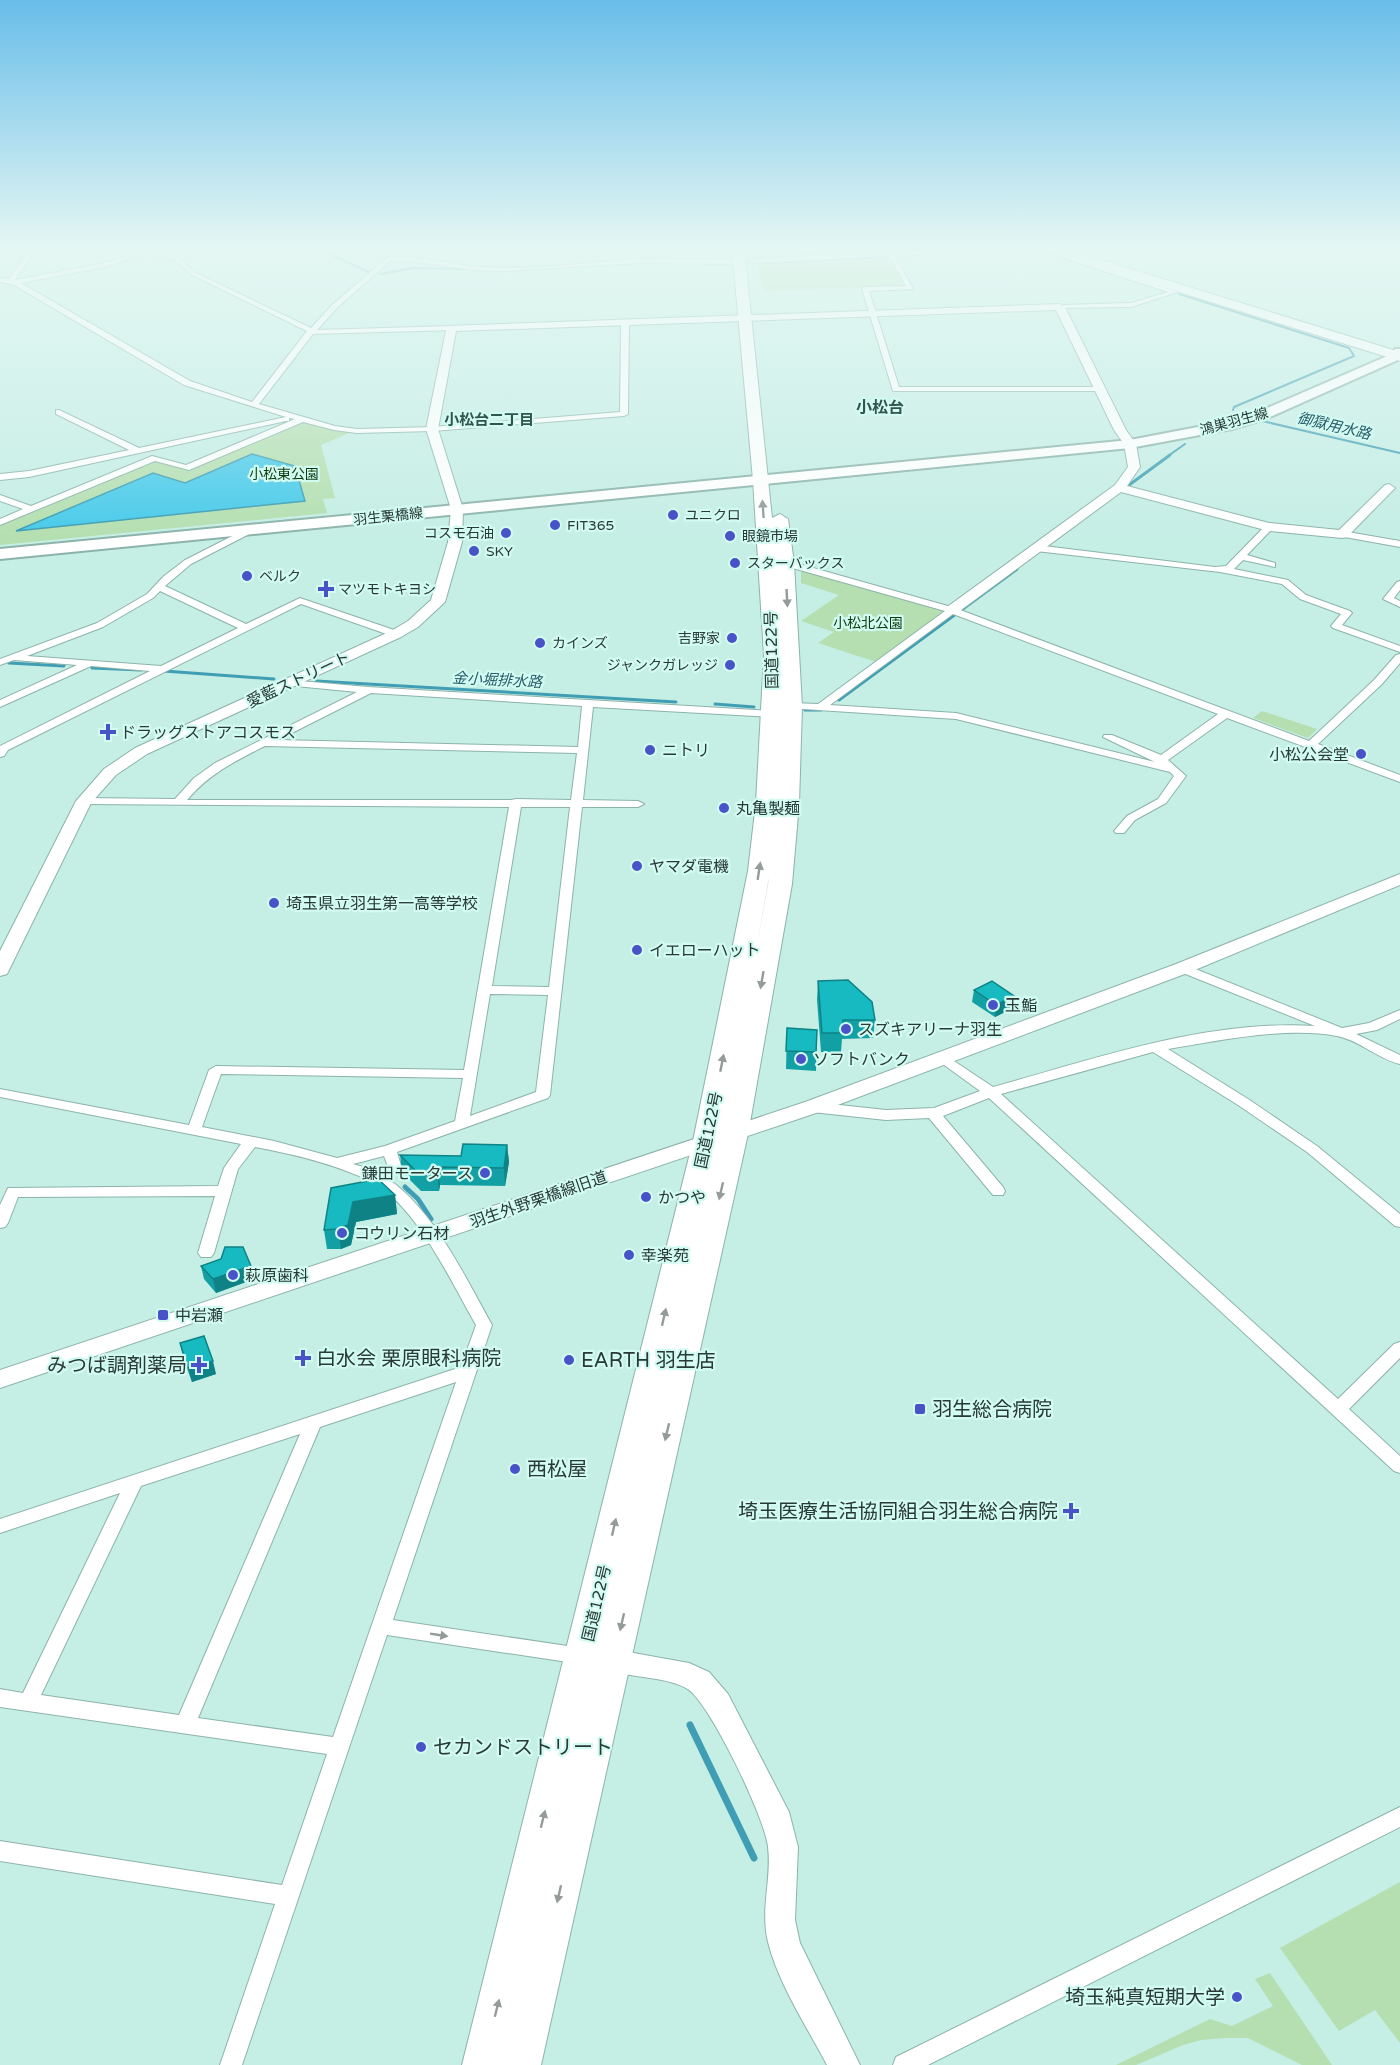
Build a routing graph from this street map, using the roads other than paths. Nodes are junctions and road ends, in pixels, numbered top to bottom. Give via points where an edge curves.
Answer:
1 (120, 344) edge
2 (300, 344) edge
3 (448, 344) edge
4 (625, 344) edge
5 (754, 344) edge
6 (882, 344) edge
7 (1078, 344) edge
8 (1365, 344) edge
9 (1366, 344) edge
10 (1396, 354) edge
11 (1100, 389) junction
12 (254, 405) junction
13 (59, 411) dead end
14 (300, 418) junction
15 (432, 429) junction
16 (1129, 441) junction
17 (138, 451) junction
18 (767, 476) junction
19 (0, 477) edge
20 (1119, 488) junction
21 (1389, 488) dead end
22 (0, 498) edge
23 (456, 506) junction
24 (31, 509) junction
25 (0, 522) edge
26 (1269, 527) junction
27 (252, 529) junction
28 (1342, 534) junction
29 (1400, 544) edge
30 (1036, 548) junction
31 (0, 549) edge
32 (0, 554) edge
33 (1240, 556) junction
34 (785, 563) junction
35 (1272, 565) dead end
36 (1219, 570) junction
37 (1400, 584) edge
38 (159, 587) junction
39 (1400, 604) edge
40 (952, 610) junction
41 (244, 627) junction
42 (396, 634) junction
43 (1400, 649) edge
44 (0, 657) edge
45 (1400, 657) edge
46 (12, 658) junction
47 (0, 662) edge
48 (90, 663) junction
49 (161, 669) junction
50 (289, 683) junction
51 (368, 690) junction
52 (0, 704) edge
53 (588, 704) junction
54 (792, 706) junction
55 (821, 707) junction
56 (1227, 713) junction
57 (771, 714) junction
58 (1108, 737) dead end
59 (263, 743) junction
60 (1311, 745) junction
61 (583, 750) junction
62 (0, 754) edge
63 (1160, 761) junction
64 (1174, 770) junction
65 (1400, 778) edge
66 (84, 801) junction
67 (516, 802) junction
68 (178, 803) junction
69 (577, 803) junction
70 (638, 804) dead end
71 (1120, 831) dead end
72 (1400, 879) edge
73 (5, 950) edge
74 (1183, 968) junction
75 (0, 970) edge
76 (485, 990) junction
77 (555, 991) junction
78 (1400, 1014) edge
79 (1341, 1032) junction
80 (1155, 1047) junction
81 (945, 1059) junction
82 (1400, 1060) edge
83 (471, 1074) junction
84 (991, 1092) junction
85 (0, 1093) edge
86 (812, 1107) junction
87 (933, 1113) junction
88 (462, 1124) junction
89 (194, 1131) junction
90 (720, 1137) junction
91 (251, 1142) junction
92 (389, 1150) junction
93 (337, 1163) junction
94 (395, 1169) dead end
95 (224, 1191) junction
96 (998, 1191) dead end
97 (1400, 1222) edge
98 (0, 1223) edge
99 (432, 1235) junction
100 (206, 1253) dead end
101 (1400, 1348) edge
102 (469, 1371) junction
103 (0, 1379) edge
104 (1338, 1409) junction
105 (313, 1423) junction
106 (1400, 1466) edge
107 (135, 1481) junction
108 (0, 1526) edge
109 (381, 1626) junction
110 (598, 1658) junction
111 (0, 1698) edge
112 (28, 1702) junction
113 (185, 1724) junction
114 (340, 1747) junction
115 (1400, 1817) edge
116 (0, 1851) edge
117 (288, 1896) junction
118 (231, 2065) edge
119 (483, 2065) edge
120 (520, 2065) edge
121 (844, 2065) edge
122 (904, 2065) edge

1 - 12 street via 187,383
2 - 12 street
3 - 15 street
4 - 15 street via 624,414
5 - 18 highway, 国道122号
6 - 11 street via 896,389
7 - 11 street
8 - 10 highway
9 - 10 highway
10 - 16 main road, 鴻巣羽生線 via 1263,415
11 - 16 street
12 - 14 street
13 - 17 street
14 - 15 street via 357,431
14 - 17 street
14 - 24 street via 186,468 154,458
15 - 23 street
16 - 18 main road, 鴻巣羽生線
16 - 20 street via 1134,467
17 - 19 street
18 - 23 main road, 羽生栗橋線
18 - 34 highway, 国道122号
57 -> 18 highway, 国道122号 via 774,655
20 - 26 street
20 - 30 street
21 - 28 street
22 - 24 street
23 - 27 main road, 羽生栗橋線
23 - 31 main road, 羽生栗橋線
23 - 42 street, 愛藍ストリート via 455,542 438,602
24 - 25 street
26 - 28 street
26 - 33 street
27 - 32 main road, 羽生栗橋線
27 - 38 street via 188,562
28 - 29 street
30 - 36 street
30 - 40 street
33 - 35 street
33 - 36 street via 1229,569
34 - 40 street
34 -> 54 highway, 国道122号
36 - 43 street via 1285,582 1303,597 1347,613 1336,626
37 - 39 street via 1388,599
38 - 41 street
38 - 46 street via 100,625
40 - 55 street
40 - 56 street
41 - 42 street via 300,601
41 - 49 street
42 - 50 street, 愛藍ストリート
44 - 46 street
45 - 60 street
46 - 47 street
46 - 48 street
48 - 49 street
48 - 52 street
49 - 62 street via 4,748
50 - 51 street
50 - 66 street, 愛藍ストリート via 141,751 110,772
51 - 53 street
51 - 59 street
53 - 57 street
53 - 61 street
54 - 55 street
54 -> 90 highway, 国道122号 via 780,884
55 - 64 street via 956,716
56 - 60 street
56 - 63 street
90 -> 57 highway, 国道122号 via 759,871
58 - 63 street
59 - 61 street
59 - 68 street via 209,772
60 - 65 street
61 - 69 street
63 - 64 street
64 - 71 street via 1180,776 1162,801 1131,818
66 - 68 street
66 - 73 street, 愛藍ストリート
67 - 68 street
67 - 69 street
67 - 76 street
69 - 70 street
69 - 77 street
72 - 74 street, 羽生外野栗橋線旧道
73 - 75 street, 愛藍ストリート
74 - 79 street
74 - 81 street, 羽生外野栗橋線旧道
76 - 77 street
76 - 83 street
77 - 88 street via 543,1095
78 - 79 street via 1371,1027
79 - 80 street via 1294,1029
79 - 82 street
80 - 84 street
80 - 97 street via 1312,1149
81 - 84 street
81 - 86 street, 羽生外野栗橋線旧道
83 - 88 street
83 - 89 street via 216,1070
84 - 87 street
84 - 104 street
85 - 89 street
86 - 87 street via 886,1115
86 - 90 street, 羽生外野栗橋線旧道
87 - 96 street
88 - 92 street
89 - 91 street
90 - 99 street, 羽生外野栗橋線旧道
90 - 110 highway, 国道122号
91 - 93 street
91 - 95 street via 231,1168
92 - 93 street
92 - 94 street
93 - 99 street via 377,1178 405,1200
95 - 98 street via 13,1192
95 - 100 street
99 - 102 street via 484,1325
99 - 103 street, 羽生外野栗橋線旧道
101 - 104 street
102 - 105 street
102 - 109 street
104 - 106 street
105 - 107 street
105 - 113 street
107 - 108 street
107 - 112 street
109 -> 110 street
109 - 114 street
119 -> 110 highway, 国道122号
110 -> 120 highway, 国道122号
110 - 121 street via 679,1672 699,1681 718,1703 774,1812 783,1847 780,1920 784,1943
111 - 112 street
112 - 113 street
113 - 114 street
114 - 117 street
115 - 122 street
116 - 117 street
117 - 118 street

